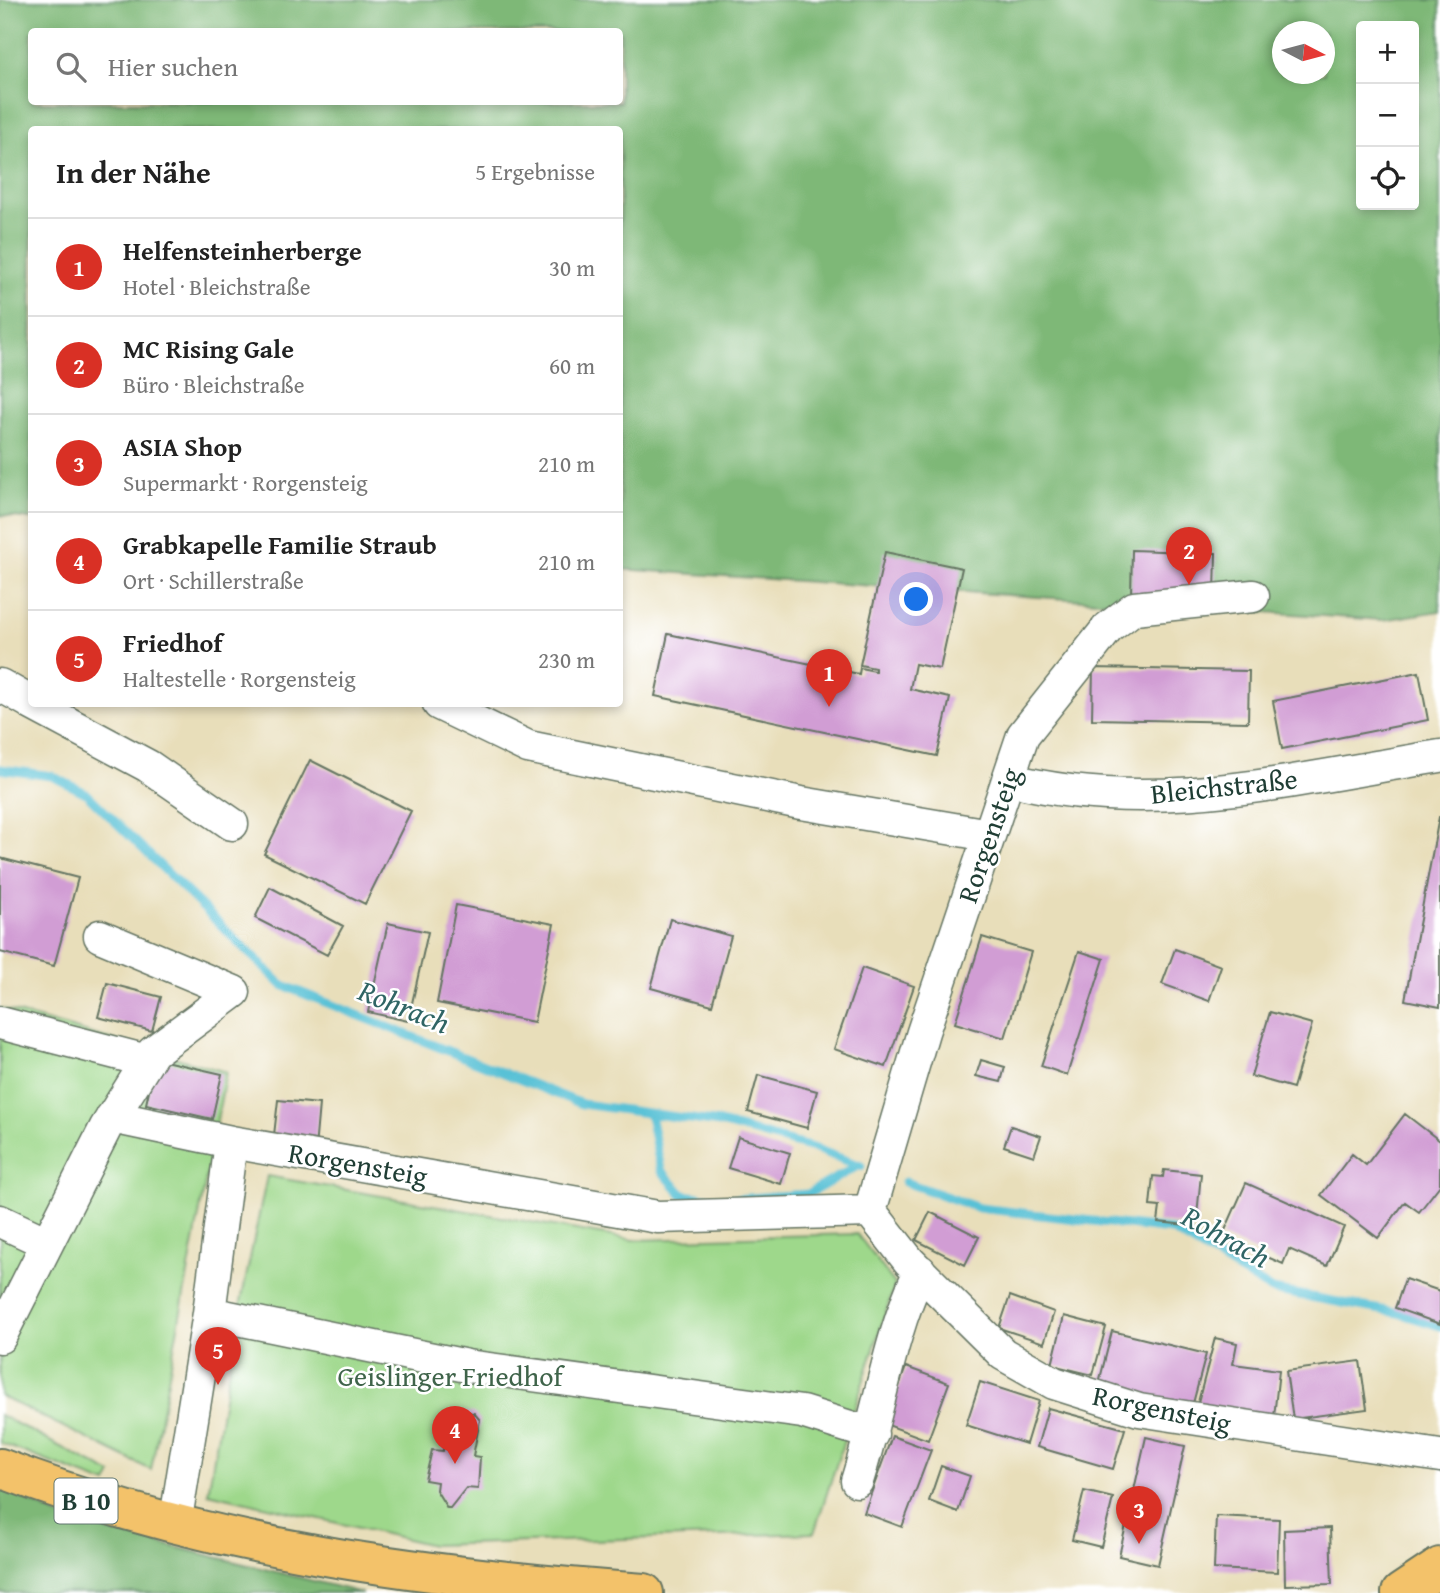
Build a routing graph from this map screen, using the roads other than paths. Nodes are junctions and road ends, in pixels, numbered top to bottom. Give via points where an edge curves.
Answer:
1 (1253, 596) dead end
2 (0, 685) edge
3 (28, 701) edge
4 (39, 707) edge
5 (445, 707) edge
6 (1440, 756) edge
7 (1008, 779) junction
8 (232, 824) dead end
9 (989, 835) junction
10 (100, 936) dead end
11 (0, 1023) edge
12 (147, 1061) junction
13 (112, 1117) junction
14 (231, 1142) junction
15 (870, 1211) junction
16 (0, 1221) edge
17 (47, 1243) junction
18 (920, 1271) junction
19 (209, 1313) junction
20 (0, 1337) edge
21 (872, 1434) junction
22 (1440, 1456) edge
23 (0, 1468) edge
24 (857, 1481) dead end
25 (177, 1510) junction
26 (1440, 1567) edge
27 (644, 1593) edge
28 (1401, 1593) edge

1 - 7 street, Rorgensteig via 1134,608 1122,615 1023,734
2 - 3 street
4 - 8 street via 148,765
5 - 9 street via 528,747 801,803
6 - 7 street, Bleichstraße via 1181,796 1094,793
7 - 9 street, Rorgensteig
9 - 15 street, Rorgensteig
10 - 12 street via 234,992
11 - 12 street
12 - 13 street
13 - 14 street, Rorgensteig
13 - 17 street
14 - 15 street, Rorgensteig via 658,1217
14 - 19 street
15 - 18 street, Rorgensteig
16 - 17 street
17 - 20 street
18 - 21 street via 907,1298
18 - 22 street, Rorgensteig via 1003,1354 1096,1398 1139,1410
19 - 21 street via 467,1366 802,1412
19 - 25 street
21 - 24 street
23 - 25 main road, B 10 via 82,1500
25 - 27 main road, B 10 via 300,1553 416,1571
26 - 28 main road

